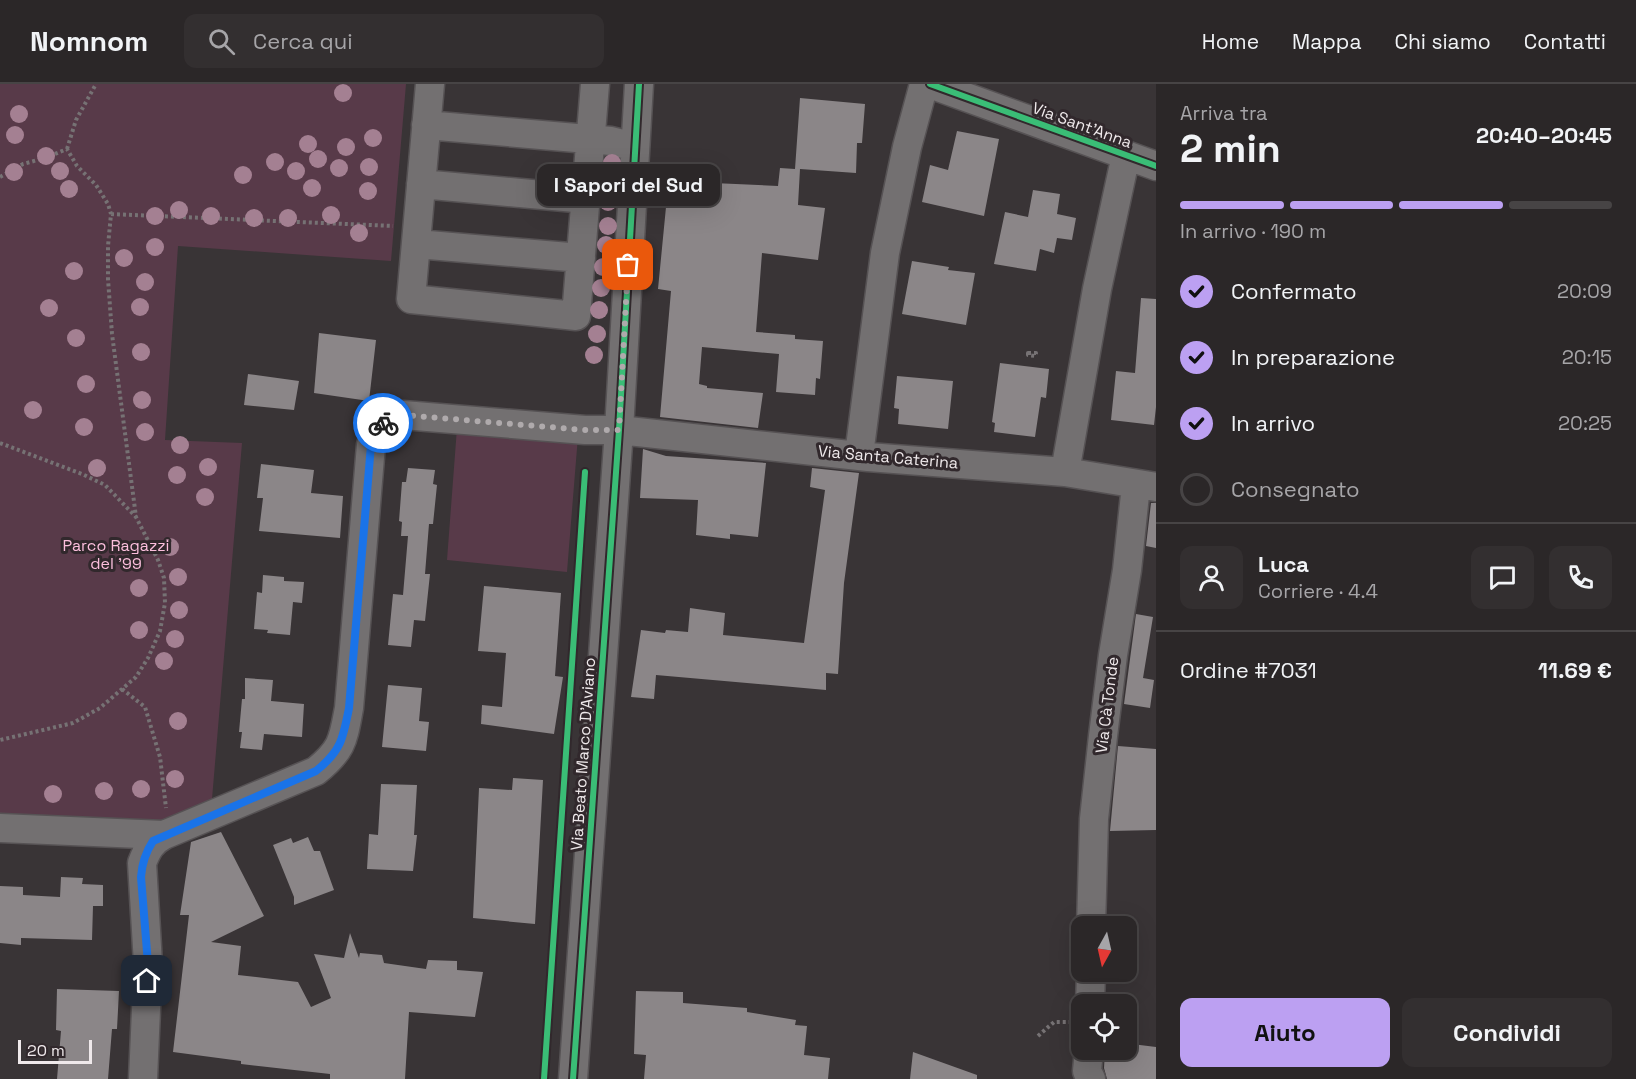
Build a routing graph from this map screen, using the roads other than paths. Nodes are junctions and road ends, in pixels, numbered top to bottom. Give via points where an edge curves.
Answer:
1 (430, 84) edge
2 (595, 84) edge
3 (639, 84) edge
4 (924, 84) edge
5 (930, 84) edge
6 (426, 125) junction
7 (591, 140) junction
8 (635, 147) junction
9 (1126, 155) junction
10 (1156, 166) edge
11 (421, 184) junction
12 (586, 200) junction
13 (408, 235) junction
14 (581, 258) junction
15 (619, 430) junction
16 (859, 455) junction
17 (1065, 472) junction
18 (1146, 486) edge
19 (0, 828) edge
20 (164, 835) junction
21 (1091, 916) edge
22 (1088, 1060) edge
23 (143, 1079) edge
24 (573, 1079) edge
25 (1091, 1079) edge

1 - 6 street
2 - 7 street
3 - 8 street
4 - 16 street via 885,253
5 - 9 street, Via Sant'Anna
6 - 7 street
6 - 11 street
7 - 8 street
7 - 12 street
8 - 15 street
9 - 10 street, Via Sant'Anna
9 - 17 street, Via Sant'Anna via 1097,289
11 - 12 street
11 - 13 street
12 - 14 street
13 - 14 street
13 - 14 street via 411,299 576,316
15 - 16 street, Via Santa Caterina
15 - 20 street, Via Santa Caterina via 403,415 382,423 374,432 371,445 343,740 316,771
15 - 24 street, Via Beato Marco D'Aviano
16 - 17 street, Via Santa Caterina
17 - 18 street, Via Santa Caterina
18 - 21 street, Via Cà Tonde via 1113,655 1094,819
19 - 20 street
20 - 23 street via 153,841 142,863 148,964
22 - 25 street

